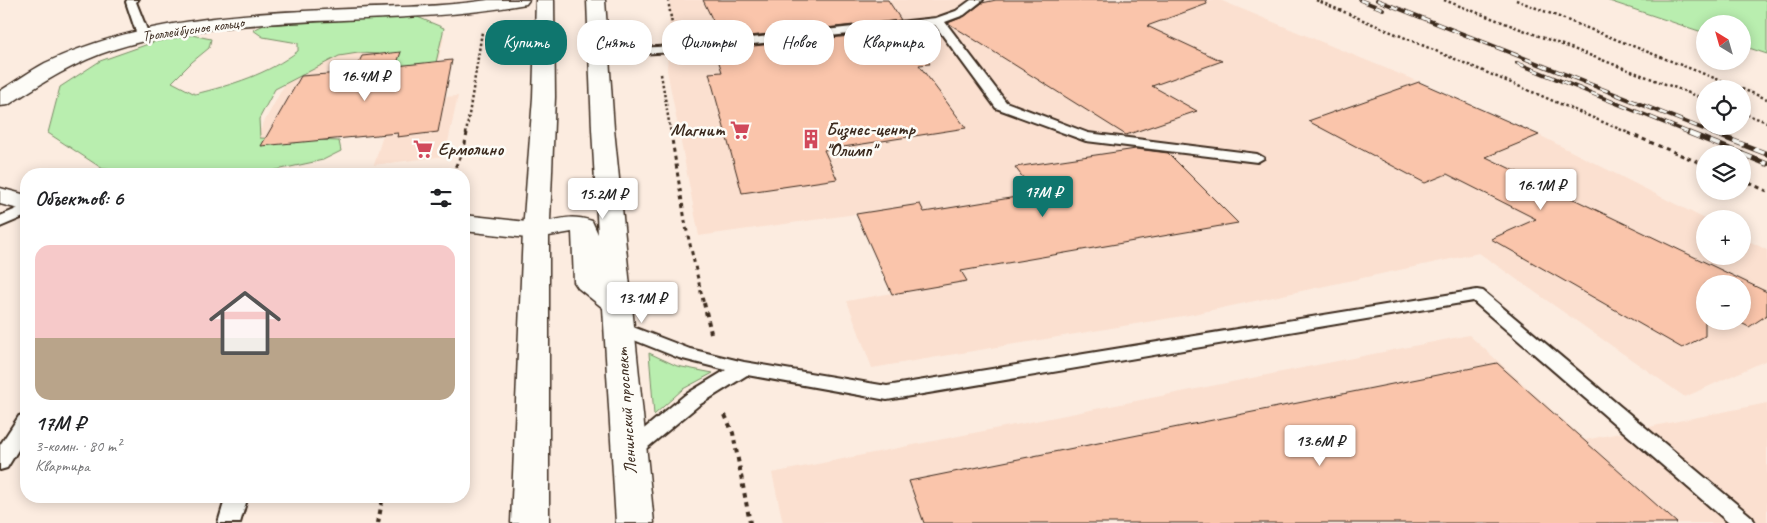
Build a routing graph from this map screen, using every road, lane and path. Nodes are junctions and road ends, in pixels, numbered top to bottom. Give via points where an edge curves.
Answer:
1 (133, 0) edge
2 (520, 0) edge
3 (545, 0) edge
4 (596, 0) edge
5 (978, 0) edge
6 (1316, 0) edge
7 (1444, 0) edge
8 (1516, 0) edge
9 (465, 8) junction
10 (597, 20) edge
11 (941, 20) edge
12 (941, 25) edge
13 (844, 31) edge
14 (142, 35) junction
15 (652, 50) edge
16 (599, 65) edge
17 (1719, 80) edge
18 (663, 84) dead end
19 (1751, 92) edge
20 (1696, 96) edge
21 (1767, 98) edge
22 (0, 100) edge
23 (1751, 116) edge
24 (1767, 122) edge
25 (1257, 158) dead end
26 (1696, 161) edge
27 (455, 168) edge
28 (1751, 184) edge
29 (1767, 191) edge
30 (0, 196) edge
31 (20, 203) edge
32 (20, 206) edge
33 (0, 208) edge
34 (20, 213) edge
35 (0, 222) edge
36 (470, 224) edge
37 (536, 231) junction
38 (618, 316) junction
39 (713, 360) junction
40 (744, 368) junction
41 (712, 388) junction
42 (20, 431) edge
43 (629, 452) junction
44 (0, 462) edge
45 (235, 503) edge
46 (382, 503) edge
47 (229, 523) edge
48 (378, 523) edge
49 (530, 523) edge
50 (635, 523) edge
51 (750, 523) edge
52 (1744, 523) edge

1 - 14 lane
2 - 9 main road, Троллейбусное кольцо
3 - 37 main road via 544,97
4 - 10 main road, Ленинский проспект
5 - 11 lane via 960,13
6 - 26 path
7 - 20 path
8 - 17 path
9 - 14 main road, Троллейбусное кольцо via 259,19
9 - 27 path via 484,18 464,149
12 - 25 lane via 1001,106 1086,137
13 - 15 lane
14 - 22 main road, Троллейбусное кольцо via 94,49 53,66
16 - 38 main road, Ленинский проспект
18 - 39 path via 686,228 714,346
19 - 21 path
23 - 24 path
28 - 29 path
30 - 31 main road
32 - 33 main road
34 - 35 lane
36 - 37 main road
37 - 38 main road via 574,224 583,227 588,282
37 - 49 main road
38 - 39 lane via 685,354
38 - 43 main road, Ленинский проспект
39 - 40 lane
40 - 41 lane
40 - 52 lane via 887,393 1477,295
41 - 43 lane via 692,400
41 - 51 path via 733,433
42 - 44 lane
43 - 50 main road, Ленинский проспект
45 - 47 lane
46 - 48 path

